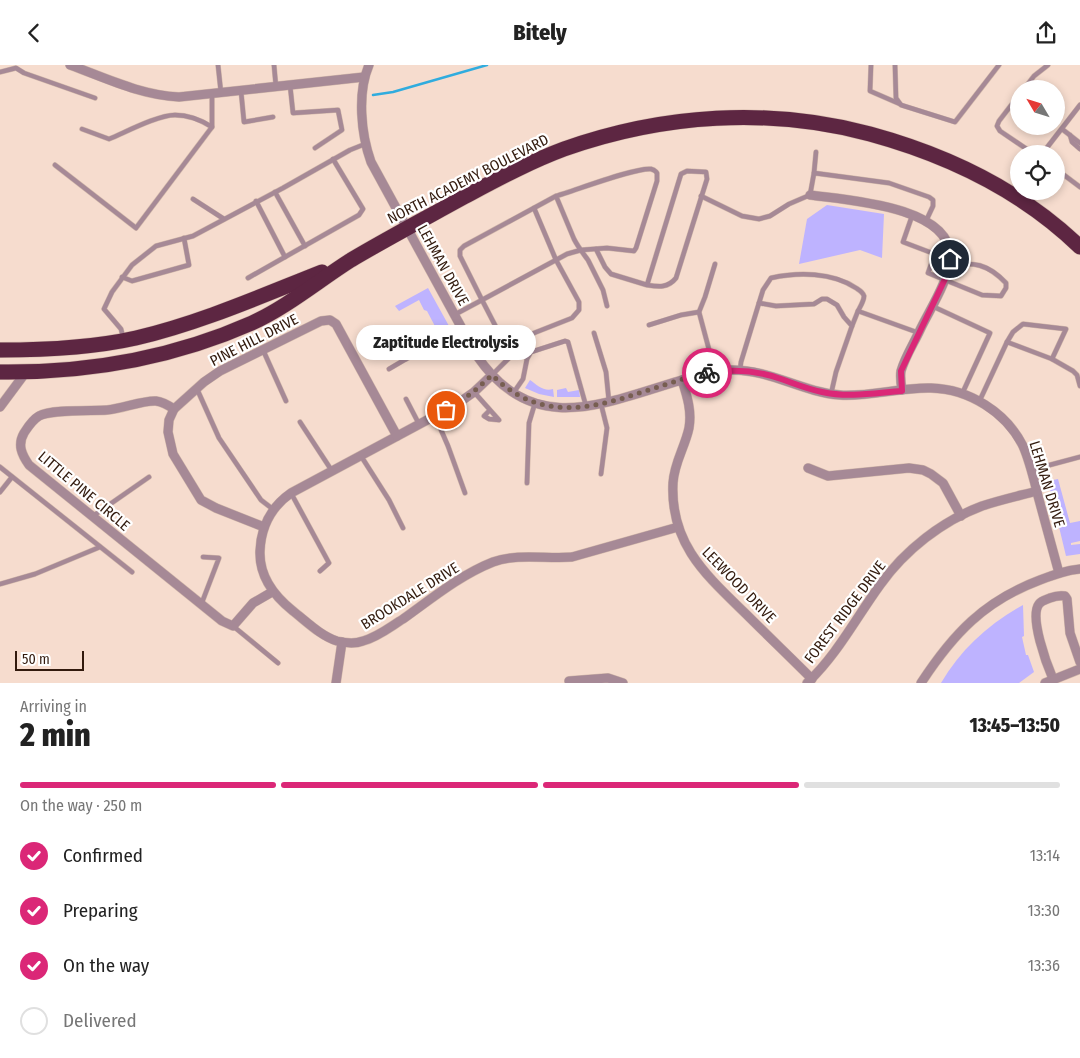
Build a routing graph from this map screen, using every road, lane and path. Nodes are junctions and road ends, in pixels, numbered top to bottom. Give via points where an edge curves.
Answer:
1 (70, 65) edge
2 (218, 65) edge
3 (274, 65) edge
4 (369, 65) edge
5 (871, 65) edge
6 (895, 65) edge
7 (999, 65) edge
8 (1048, 65) edge
9 (0, 72) edge
10 (364, 77) junction
11 (1031, 80) edge
12 (290, 85) junction
13 (276, 87) junction
14 (241, 91) junction
15 (217, 93) junction
16 (95, 98) dead end
17 (901, 105) junction
18 (1080, 105) edge
19 (1010, 107) edge
20 (273, 117) dead end
21 (1065, 125) edge
22 (212, 127) junction
23 (82, 129) dead end
24 (1065, 131) edge
25 (1057, 135) edge
26 (1070, 135) junction
27 (1080, 143) edge
28 (365, 144) junction
29 (1021, 145) edge
30 (1049, 145) edge
31 (315, 148) dead end
32 (1080, 149) edge
33 (816, 151) dead end
34 (333, 159) junction
35 (55, 165) dead end
36 (814, 173) junction
37 (1065, 176) edge
38 (1080, 187) edge
39 (1010, 190) edge
40 (275, 192) junction
41 (810, 195) junction
42 (556, 196) junction
43 (701, 196) junction
44 (193, 199) dead end
45 (1025, 200) edge
46 (256, 201) junction
47 (534, 208) junction
48 (912, 215) junction
49 (224, 219) junction
50 (926, 221) junction
51 (407, 228) junction
52 (184, 238) junction
53 (304, 246) junction
54 (1080, 247) edge
55 (596, 249) junction
56 (581, 250) junction
57 (285, 257) junction
58 (351, 260) junction
59 (556, 260) junction
60 (715, 264) dead end
61 (949, 266) junction
62 (122, 277) junction
63 (248, 278) dead end
64 (945, 279) junction
65 (647, 285) junction
66 (482, 300) junction
67 (759, 303) junction
68 (607, 306) dead end
69 (932, 306) junction
70 (858, 311) junction
71 (699, 312) junction
72 (454, 315) junction
73 (649, 325) dead end
74 (852, 326) junction
75 (462, 329) junction
76 (594, 333) dead end
77 (919, 333) junction
78 (124, 340) junction
79 (1007, 342) junction
80 (0, 350) edge
81 (37, 350) junction
82 (263, 350) junction
83 (402, 352) dead end
84 (511, 356) junction
85 (406, 359) junction
86 (1052, 359) junction
87 (389, 369) dead end
88 (740, 371) junction
89 (0, 372) edge
90 (26, 372) junction
91 (715, 372) junction
92 (492, 375) junction
93 (1078, 375) edge
94 (682, 380) junction
95 (1080, 386) edge
96 (196, 388) junction
97 (902, 391) junction
98 (474, 393) junction
99 (514, 393) junction
100 (831, 394) junction
101 (962, 394) junction
102 (406, 399) dead end
103 (286, 401) dead end
104 (979, 402) junction
105 (535, 403) junction
106 (605, 403) junction
107 (0, 407) edge
108 (586, 407) junction
109 (174, 409) junction
110 (490, 410) dead end
111 (435, 416) junction
112 (300, 422) dead end
113 (419, 424) junction
114 (397, 436) junction
115 (361, 456) junction
116 (1080, 457) edge
117 (0, 467) edge
118 (808, 468) dead end
119 (1031, 470) junction
120 (332, 471) junction
121 (601, 473) dead end
122 (12, 477) junction
123 (149, 477) dead end
124 (527, 483) dead end
125 (1037, 491) junction
126 (0, 492) edge
127 (291, 493) junction
128 (465, 493) dead end
129 (274, 510) junction
130 (961, 516) junction
131 (93, 517) junction
132 (264, 527) junction
133 (678, 527) junction
134 (403, 528) dead end
135 (100, 547) junction
136 (203, 557) dead end
137 (1080, 569) edge
138 (320, 571) dead end
139 (132, 572) dead end
140 (1059, 573) junction
141 (0, 584) edge
142 (272, 592) junction
143 (201, 605) junction
144 (233, 626) junction
145 (342, 642) junction
146 (278, 663) dead end
147 (1080, 663) edge
148 (1080, 669) edge
149 (569, 681) dead end
150 (810, 681) edge
151 (1049, 681) edge
152 (336, 683) edge
153 (623, 683) edge
154 (921, 683) edge

1 - 15 street via 150,94 179,97
2 - 15 lane
3 - 13 lane
4 - 10 street, LEHMAN DRIVE
5 - 17 lane via 870,91
6 - 17 lane via 896,98
7 - 17 lane via 955,122
8 - 11 lane
9 - 16 lane via 16,68
10 - 12 street
10 - 28 street, LEHMAN DRIVE
12 - 13 street
12 - 31 lane via 293,113 338,111 342,130
13 - 14 street
14 - 15 street
14 - 20 lane via 244,122
15 - 22 lane
18 - 21 lane
19 - 29 lane via 997,127
22 - 23 lane via 200,119 175,115 109,139
22 - 35 lane via 136,228
24 - 26 lane
25 - 30 lane
26 - 27 lane
26 - 32 lane
28 - 34 lane
28 - 51 street, LEHMAN DRIVE
33 - 36 lane
34 - 40 lane
34 - 53 lane via 363,209 359,215
36 - 41 lane
36 - 50 lane via 889,183 930,198 933,204
37 - 38 lane
39 - 51 highway, NORTH ACADEMY BOULEVARD via 923,150 847,128 803,120 731,117 638,128 561,150
40 - 46 lane
40 - 53 lane
41 - 43 lane via 759,219 742,216
41 - 48 street via 873,203
42 - 47 lane
42 - 55 lane via 640,170 656,172 636,248 632,251
42 - 56 lane
43 - 65 lane via 676,278 664,287
43 - 65 lane via 707,173 684,172 680,175
44 - 49 lane
45 - 54 highway, NORTH ACADEMY BOULEVARD
46 - 49 lane
46 - 57 lane
47 - 59 lane
47 - 66 lane via 460,250
48 - 50 street
48 - 64 lane via 903,242 932,253 928,273
49 - 52 lane
50 - 61 street via 947,242
51 - 58 highway, NORTH ACADEMY BOULEVARD
51 - 72 street, LEHMAN DRIVE
52 - 62 lane via 156,246
52 - 62 lane via 189,265 132,281
53 - 57 lane
55 - 56 lane
55 - 65 lane via 611,274
56 - 59 lane
56 - 68 lane via 600,283
57 - 63 lane
58 - 78 highway, NORTH ACADEMY BOULEVARD via 228,310
58 - 90 highway, NORTH ACADEMY BOULEVARD via 269,315 219,335 117,364
59 - 66 lane
59 - 84 lane via 579,302 579,310 571,319 534,333
60 - 71 lane
61 - 64 street
61 - 64 lane via 978,265 998,275 1006,283 1006,288 1001,296 986,296
62 - 78 lane via 104,309 121,329
64 - 69 street
66 - 72 lane
66 - 84 lane
67 - 70 lane via 771,278 820,275 841,280 860,290 864,296
67 - 74 lane via 776,306 814,304 827,299 837,305
67 - 88 lane
69 - 77 street
69 - 101 lane via 990,333
70 - 74 lane
70 - 77 lane
71 - 73 lane
71 - 91 lane
72 - 75 street, LEHMAN DRIVE
74 - 100 lane
75 - 85 lane
75 - 92 street, LEHMAN DRIVE
76 - 106 lane via 606,372
77 - 97 street via 901,371
78 - 81 highway, NORTH ACADEMY BOULEVARD
79 - 86 lane
79 - 86 lane via 1023,324 1066,329
79 - 104 lane
80 - 81 highway, NORTH ACADEMY BOULEVARD
81 - 90 highway
82 - 96 street, PINE HILL DRIVE via 220,371
82 - 103 lane
82 - 114 street, PINE HILL DRIVE via 327,319 334,322
83 - 85 lane
84 - 92 lane
85 - 87 lane
86 - 93 lane
88 - 91 street, LEHMAN DRIVE
88 - 100 street, LEHMAN DRIVE via 767,374
89 - 90 highway, NORTH ACADEMY BOULEVARD
90 - 107 street
91 - 94 street, LEHMAN DRIVE
92 - 98 street
92 - 99 street, LEHMAN DRIVE
93 - 95 lane
94 - 106 street, LEHMAN DRIVE
94 - 133 street, LEEWOOD DRIVE via 690,416 673,477 672,494
96 - 109 street, PINE HILL DRIVE
96 - 129 lane via 219,438 261,500
97 - 100 street, LEHMAN DRIVE
97 - 101 street, LEHMAN DRIVE via 931,388
98 - 110 lane
98 - 111 street
99 - 105 street, LEHMAN DRIVE
99 - 108 lane via 523,379 531,352 566,341
101 - 104 street, LEHMAN DRIVE
102 - 113 lane
104 - 119 street, LEHMAN DRIVE via 1014,431
105 - 108 street, LEHMAN DRIVE via 561,409
105 - 124 lane via 529,423
106 - 108 street, LEHMAN DRIVE
106 - 121 lane via 607,428
109 - 131 street, LITTLE PINE CIRCLE via 154,401 111,410 52,412 40,415 30,423 20,446 29,465
109 - 132 street via 168,432 173,455 201,500
111 - 113 street
111 - 128 lane
112 - 120 lane
113 - 114 street
114 - 115 street
115 - 120 street
115 - 134 lane
116 - 119 lane
117 - 122 lane
118 - 130 street via 828,476 909,468 923,470 943,483
119 - 125 street, LEHMAN DRIVE
120 - 127 street
122 - 126 lane
122 - 135 lane
123 - 131 lane
125 - 130 street, FOREST RIDGE DRIVE via 995,502
125 - 140 street, LEHMAN DRIVE
127 - 129 street
127 - 138 lane via 329,563
129 - 132 street
130 - 150 street, FOREST RIDGE DRIVE via 929,536 898,563
131 - 143 street, LITTLE PINE CIRCLE
132 - 142 street via 261,566
133 - 145 street, BROOKDALE DRIVE via 572,557 495,561 468,575 374,637 356,643
133 - 150 street, LEEWOOD DRIVE via 690,554 706,575
135 - 139 lane
135 - 141 lane via 34,575
136 - 143 lane via 219,558
137 - 140 street
140 - 154 street via 1014,591 977,615 949,643
142 - 144 street via 253,603
142 - 145 street via 321,633
143 - 144 street, LITTLE PINE CIRCLE
144 - 146 lane
145 - 152 street
147 - 151 street via 1070,633 1068,600 1058,595 1042,601 1037,608 1038,628
148 - 151 street
149 - 153 street via 608,678

